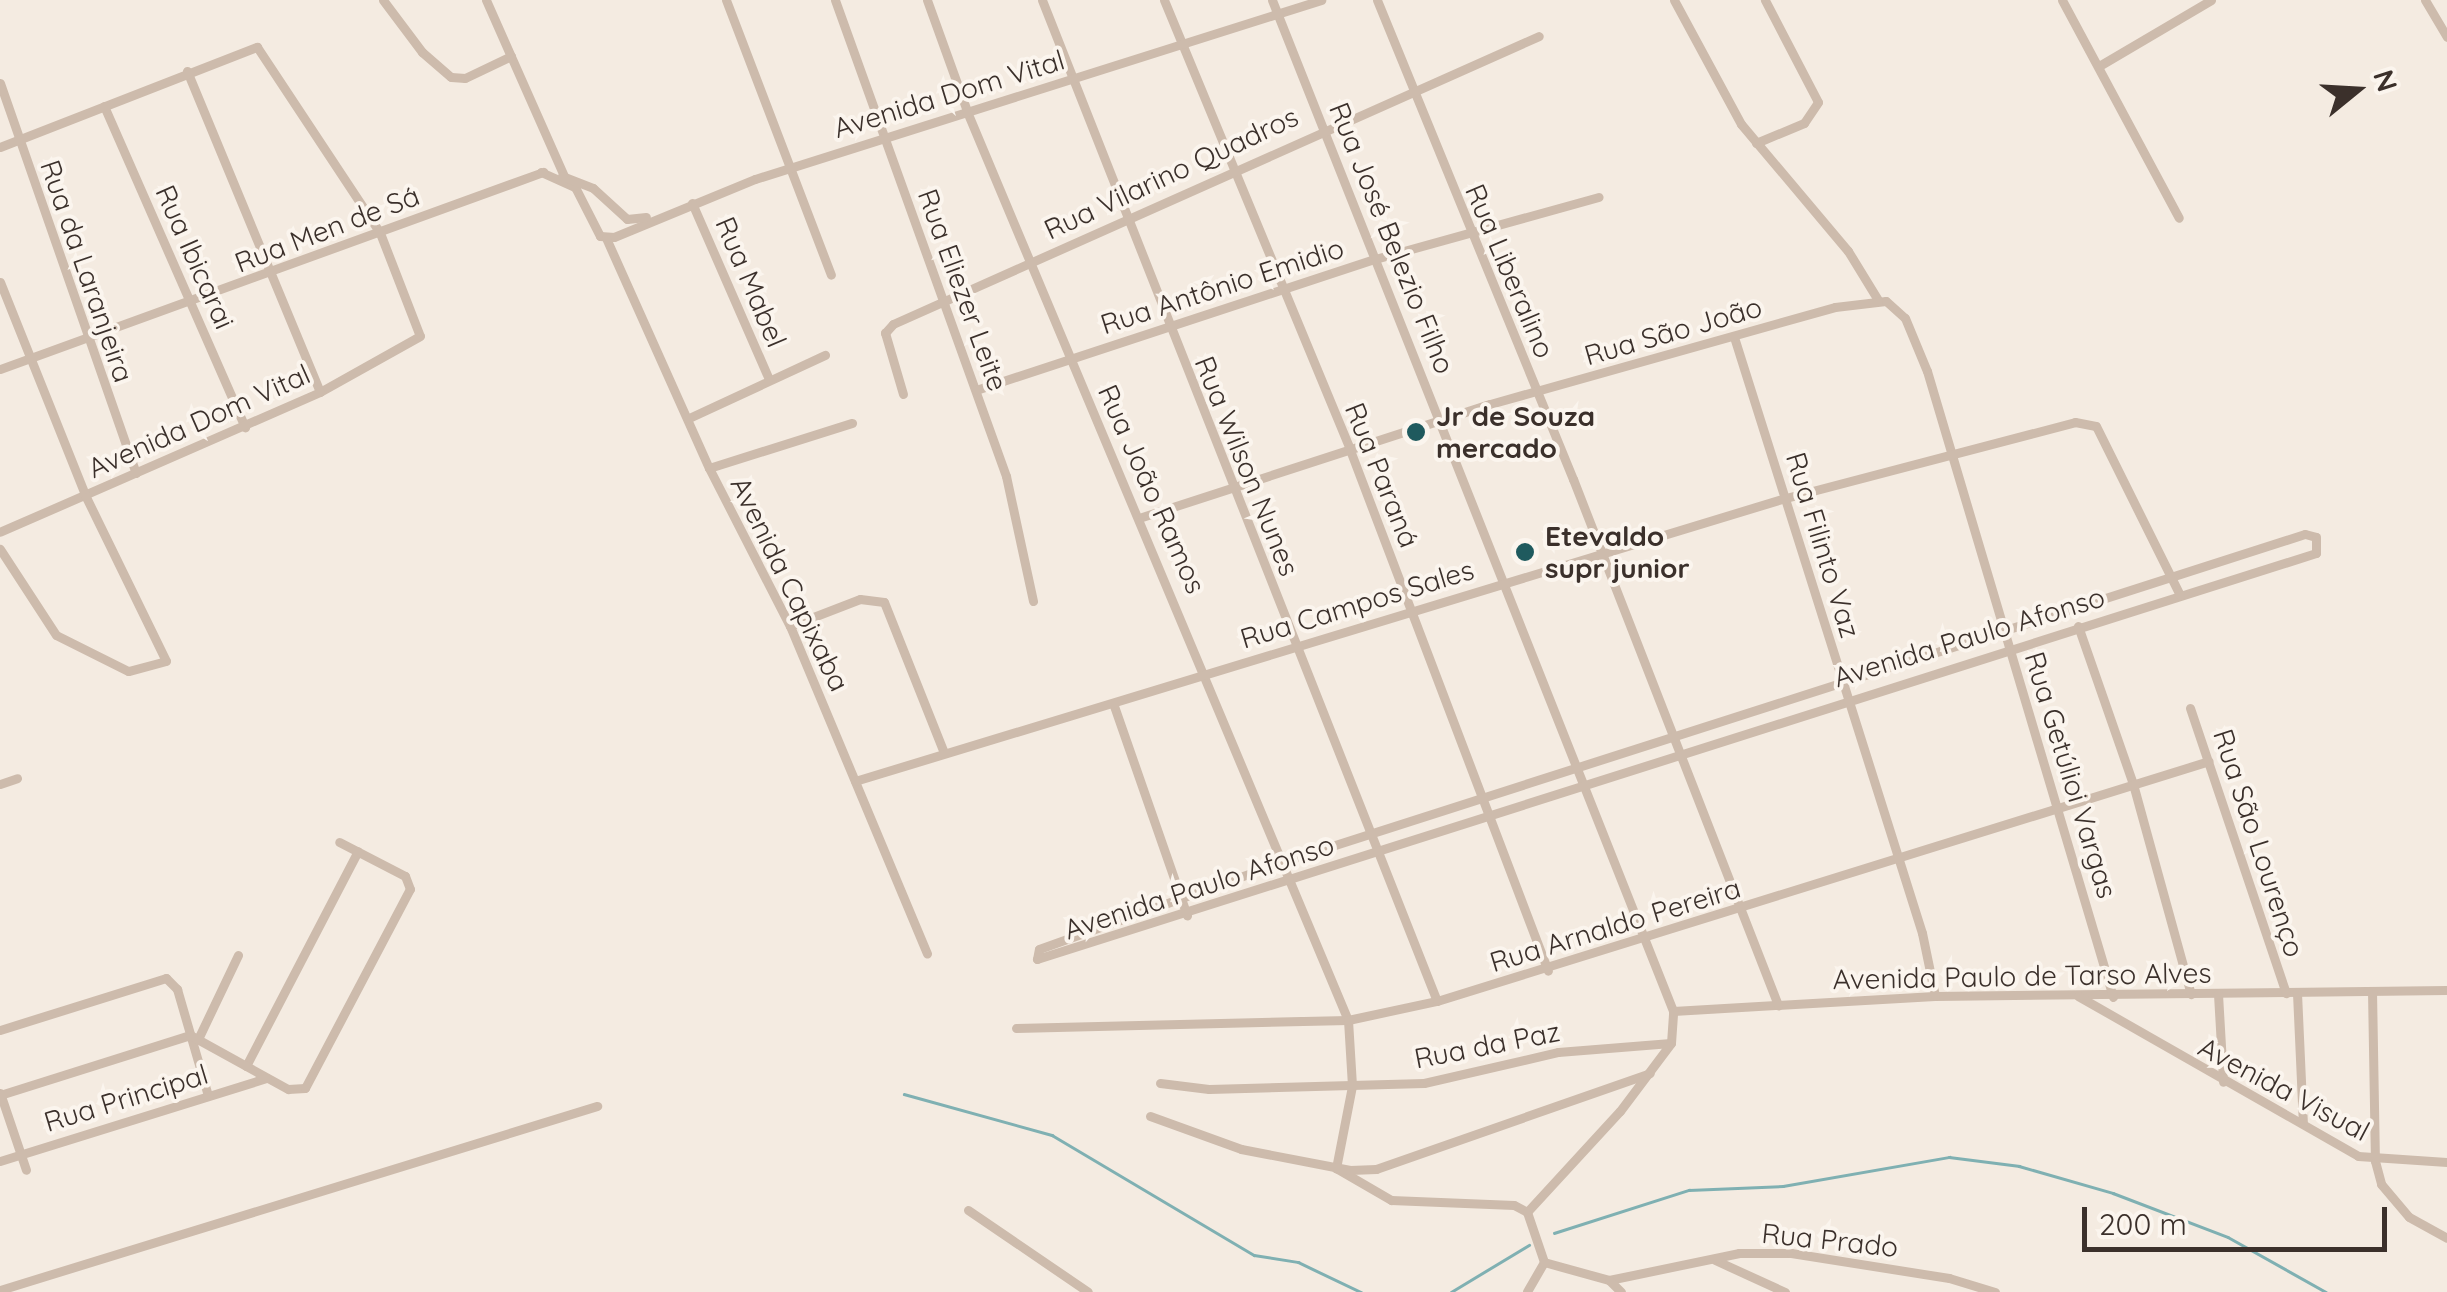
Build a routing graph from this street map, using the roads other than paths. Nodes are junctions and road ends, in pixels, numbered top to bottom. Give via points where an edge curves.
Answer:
1 (383, 0) edge
2 (486, 0) edge
3 (726, 0) edge
4 (835, 0) edge
5 (927, 0) edge
6 (1042, 0) edge
7 (1164, 0) edge
8 (1272, 0) edge
9 (1321, 0) edge
10 (1376, 0) edge
11 (1674, 0) edge
12 (1765, 0) edge
13 (2062, 0) edge
14 (2211, 0) edge
15 (2425, 0) edge
16 (1277, 12) junction
17 (1539, 36) dead end
18 (2447, 37) edge
19 (1182, 45) junction
20 (511, 56) junction
21 (2099, 66) junction
22 (187, 71) junction
23 (1073, 79) junction
24 (0, 83) edge
25 (1410, 89) junction
26 (104, 106) junction
27 (968, 114) junction
28 (1322, 128) junction
29 (884, 138) junction
30 (18, 140) junction
31 (1756, 143) junction
32 (0, 146) edge
33 (790, 168) junction
34 (1231, 171) junction
35 (541, 172) junction
36 (565, 178) junction
37 (1599, 196) dead end
38 (692, 202) junction
39 (659, 215) junction
40 (2179, 218) dead end
41 (1127, 220) junction
42 (380, 233) junction
43 (602, 234) junction
44 (1470, 236) junction
45 (1375, 259) junction
46 (1031, 263) junction
47 (273, 274) junction
48 (831, 275) dead end
49 (0, 282) edge
50 (1281, 293) junction
51 (1878, 300) junction
52 (945, 302) junction
53 (190, 304) junction
54 (1167, 328) junction
55 (1734, 337) junction
56 (87, 342) junction
57 (825, 355) dead end
58 (1070, 359) junction
59 (30, 360) junction
60 (0, 369) edge
61 (769, 380) junction
62 (976, 390) junction
63 (320, 392) junction
64 (1538, 392) junction
65 (903, 394) dead end
66 (688, 418) junction
67 (1443, 419) junction
68 (852, 423) dead end
69 (245, 427) junction
70 (1350, 450) junction
71 (1951, 452) junction
72 (709, 468) junction
73 (136, 473) junction
74 (1230, 486) junction
75 (86, 497) junction
76 (1782, 498) junction
77 (1142, 518) junction
78 (0, 532) edge
79 (0, 549) edge
80 (1602, 554) junction
81 (2172, 576) junction
82 (1507, 582) junction
83 (2180, 596) junction
84 (1032, 601) dead end
85 (1411, 611) junction
86 (790, 626) junction
87 (2078, 626) junction
88 (2000, 627) junction
89 (1295, 645) junction
90 (2008, 648) junction
91 (1207, 672) junction
92 (1841, 678) junction
93 (1847, 699) junction
94 (1112, 703) junction
95 (2190, 708) dead end
96 (1672, 734) junction
97 (1679, 752) junction
98 (944, 753) junction
99 (2210, 761) junction
100 (1580, 764) junction
101 (17, 778) dead end
102 (855, 782) junction
103 (0, 784) edge
104 (2133, 784) junction
105 (1588, 785) junction
106 (1484, 796) junction
107 (2058, 808) junction
108 (1490, 815) junction
109 (1372, 832) junction
110 (339, 842) dead end
111 (358, 850) junction
112 (1382, 853) junction
113 (1898, 858) junction
114 (1282, 862) junction
115 (1290, 883) junction
116 (1182, 900) junction
117 (1740, 912) junction
118 (1188, 916) junction
119 (1649, 940) junction
120 (927, 953) dead end
121 (238, 955) dead end
122 (1548, 971) junction
123 (2447, 990) edge
124 (2372, 991) junction
125 (2292, 993) junction
126 (2190, 994) junction
127 (2218, 994) junction
128 (1935, 996) junction
129 (2077, 996) junction
130 (2113, 997) junction
131 (1438, 1002) junction
132 (1778, 1006) junction
133 (1673, 1010) junction
134 (1348, 1020) junction
135 (1016, 1028) dead end
136 (0, 1030) edge
137 (194, 1037) junction
138 (1671, 1043) junction
139 (246, 1066) junction
140 (1650, 1073) junction
141 (266, 1078) junction
142 (2223, 1082) junction
143 (1160, 1083) dead end
144 (1352, 1086) junction
145 (0, 1094) edge
146 (208, 1096) junction
147 (597, 1106) dead end
148 (1150, 1116) dead end
149 (2302, 1123) junction
150 (21, 1154) junction
151 (0, 1161) edge
152 (2375, 1161) junction
153 (2447, 1162) edge
154 (1336, 1168) junction
155 (26, 1170) dead end
156 (968, 1210) dead end
157 (1528, 1212) junction
158 (2447, 1238) edge
159 (1715, 1260) junction
160 (1544, 1262) junction
161 (1609, 1280) junction
162 (0, 1290) edge
163 (1088, 1292) edge
164 (1527, 1292) edge
165 (1621, 1292) edge
166 (1785, 1292) edge
167 (1995, 1292) edge

1 - 20 street via 451,78
2 - 20 street
3 - 33 street
4 - 29 street, Rua Eliezer Leite
5 - 27 street, Rua João Ramos
6 - 23 street, Rua Wilson Nunes
7 - 19 street, Rua Paraná
8 - 16 street, Rua José Belezio Filho
9 - 16 street, Avenida Dom Vital
10 - 25 street, Rua Liberalino
11 - 31 street
12 - 31 street via 1818,102 1812,118
13 - 21 street
14 - 21 street
15 - 18 street
16 - 19 street, Avenida Dom Vital
16 - 28 street, Rua José Belezio Filho
17 - 25 street, Rua Vilarino Quadros
19 - 23 street, Avenida Dom Vital
19 - 34 street, Rua Paraná
20 - 36 street
21 - 40 street
22 - 26 street
22 - 42 street via 250,47 264,51
22 - 47 street
23 - 27 street, Avenida Dom Vital
23 - 41 street, Rua Wilson Nunes
24 - 30 street, Rua da Laranjeira
25 - 28 street, Rua Vilarino Quadros
25 - 44 street, Rua Liberalino
26 - 30 street
26 - 53 street, Rua Ibicarai
27 - 29 street, Avenida Dom Vital
27 - 46 street, Rua João Ramos
28 - 34 street, Rua Vilarino Quadros
28 - 45 street, Rua José Belezio Filho
29 - 33 street, Avenida Dom Vital
29 - 52 street, Rua Eliezer Leite
30 - 32 street
30 - 56 street, Rua da Laranjeira
31 - 51 street via 1848,251
33 - 38 street, Avenida Dom Vital
33 - 48 street
34 - 41 street, Rua Vilarino Quadros
34 - 50 street, Rua Paraná
35 - 36 street
35 - 42 street, Rua Men de Sá
35 - 43 street, Avenida Capixaba via 575,187
36 - 39 street via 593,188 627,219
37 - 44 street, Rua Antônio Emidio
38 - 39 street, Avenida Dom Vital
38 - 61 street, Rua Mabel
39 - 43 street, Avenida Dom Vital
41 - 46 street, Rua Vilarino Quadros
41 - 54 street, Rua Wilson Nunes
42 - 47 street, Rua Men de Sá
42 - 63 street, Avenida Dom Vital via 419,330 414,345
43 - 66 street, Avenida Capixaba
44 - 45 street, Rua Antônio Emidio
44 - 64 street, Rua Liberalino
45 - 50 street, Rua Antônio Emidio
45 - 67 street, Rua José Belezio Filho
46 - 52 street, Rua Vilarino Quadros
46 - 58 street, Rua João Ramos
47 - 53 street, Rua Men de Sá
47 - 63 street
49 - 59 street
50 - 54 street, Rua Antônio Emidio
50 - 70 street, Rua Paraná
51 - 55 street, Rua São João
51 - 71 street via 1896,307 1915,337
52 - 62 street, Rua Eliezer Leite
52 - 65 street, Rua Vilarino Quadros via 885,333
53 - 56 street, Rua Men de Sá
53 - 69 street, Rua Ibicarai
54 - 58 street, Rua Antônio Emidio
54 - 74 street, Rua Wilson Nunes
55 - 64 street, Rua São João
55 - 76 street, Rua Filinto Vaz
56 - 59 street, Rua Men de Sá
56 - 73 street, Rua da Laranjeira
57 - 61 street
58 - 62 street, Rua Antônio Emidio
58 - 77 street, Rua João Ramos
59 - 60 street, Rua Men de Sá
59 - 75 street
61 - 66 street
62 - 84 street, Rua Eliezer Leite via 1006,476
63 - 69 street, Avenida Dom Vital
64 - 67 street, Rua São João
64 - 80 street, Rua Liberalino
66 - 72 street, Avenida Capixaba
67 - 70 street, Rua São João
67 - 82 street, Rua José Belezio Filho
68 - 72 street
69 - 73 street, Avenida Dom Vital
70 - 74 street, Rua São João
70 - 85 street, Rua Paraná
71 - 76 street, Rua Campos Sales
71 - 81 street, Rua Campos Sales via 2088,421
71 - 88 street, Rua Getúlioi Vargas
72 - 86 street, Avenida Capixaba
73 - 75 street, Avenida Dom Vital
74 - 77 street, Rua São João
74 - 89 street, Rua Wilson Nunes
75 - 78 street, Avenida Dom Vital
75 - 79 street via 167,652 160,666 128,671 56,635
76 - 80 street, Rua Campos Sales
76 - 92 street, Rua Filinto Vaz
77 - 91 street, Rua João Ramos
80 - 82 street, Rua Campos Sales
80 - 96 street, Rua Liberalino
81 - 83 street, Rua Campos Sales
81 - 83 street, Avenida Paulo Afonso via 2305,534 2316,538 2316,553
81 - 88 street, Avenida Paulo Afonso
82 - 85 street, Rua Campos Sales
82 - 100 street, Rua José Belezio Filho
83 - 87 street, Avenida Paulo Afonso
85 - 89 street, Rua Campos Sales
85 - 106 street, Rua Paraná
86 - 98 street via 860,599 884,602
86 - 102 street, Avenida Capixaba
87 - 90 street, Avenida Paulo Afonso
87 - 104 street
88 - 90 street, Rua Getúlioi Vargas
88 - 92 street, Avenida Paulo Afonso
89 - 91 street, Rua Campos Sales
89 - 109 street, Rua Wilson Nunes
90 - 93 street, Avenida Paulo Afonso
90 - 107 street, Rua Getúlioi Vargas
91 - 94 street, Rua Campos Sales
91 - 114 street, Rua João Ramos
92 - 93 street, Rua Filinto Vaz
92 - 96 street, Avenida Paulo Afonso
93 - 97 street, Avenida Paulo Afonso
93 - 113 street, Rua Filinto Vaz
94 - 98 street, Rua Campos Sales
94 - 116 street
95 - 99 street, Rua São Lourenço
96 - 97 street, Rua Liberalino
96 - 100 street, Avenida Paulo Afonso
97 - 105 street, Avenida Paulo Afonso
97 - 117 street, Rua Liberalino
98 - 102 street, Rua Campos Sales
99 - 104 street, Rua Arnaldo Pereira
99 - 125 street, Rua São Lourenço
100 - 105 street, Rua José Belezio Filho
100 - 106 street, Avenida Paulo Afonso
101 - 103 street
102 - 120 street, Avenida Capixaba
104 - 107 street, Rua Arnaldo Pereira
104 - 126 street
105 - 108 street, Avenida Paulo Afonso
105 - 119 street, Rua José Belezio Filho
106 - 108 street, Rua Paraná
106 - 109 street, Avenida Paulo Afonso
107 - 113 street, Rua Arnaldo Pereira
107 - 130 street, Rua Getúlioi Vargas
108 - 112 street, Avenida Paulo Afonso
108 - 122 street, Rua Paraná
109 - 112 street, Rua Wilson Nunes
109 - 114 street, Avenida Paulo Afonso
110 - 111 street
111 - 139 street
111 - 141 street via 405,876 407,897 310,1084 297,1090
112 - 115 street, Avenida Paulo Afonso
112 - 131 street, Rua Wilson Nunes
113 - 117 street, Rua Arnaldo Pereira
113 - 128 street, Rua Filinto Vaz via 1936,980
114 - 115 street, Rua João Ramos
114 - 116 street, Avenida Paulo Afonso
115 - 118 street, Avenida Paulo Afonso
115 - 134 street, Rua João Ramos
116 - 118 street
116 - 118 street, Avenida Paulo Afonso via 1038,949 1037,959
117 - 119 street, Rua Arnaldo Pereira
117 - 132 street, Rua Liberalino
119 - 122 street, Rua Arnaldo Pereira
119 - 133 street
121 - 137 street
122 - 131 street, Rua Arnaldo Pereira
123 - 124 street, Avenida Paulo de Tarso Alves
124 - 125 street, Avenida Paulo de Tarso Alves
124 - 152 street
125 - 127 street, Avenida Paulo de Tarso Alves
125 - 149 street, Rua São Lourenço
126 - 127 street, Avenida Paulo de Tarso Alves
126 - 130 street, Avenida Paulo de Tarso Alves
127 - 142 street
128 - 129 street, Avenida Paulo de Tarso Alves
128 - 132 street, Avenida Paulo de Tarso Alves
129 - 130 street, Avenida Paulo de Tarso Alves
129 - 142 street, Avenida Visual
131 - 134 street, Rua Arnaldo Pereira
132 - 133 street, Avenida Paulo de Tarso Alves
133 - 138 street
134 - 135 street, Rua Arnaldo Pereira
134 - 144 street, Rua João Ramos
136 - 137 street via 159,978 175,985
137 - 139 street
137 - 145 street
137 - 146 street
138 - 140 street
138 - 144 street, Rua da Paz via 1558,1052 1424,1083
139 - 141 street
140 - 154 street via 1376,1169
140 - 157 street
141 - 146 street, Rua Principal
142 - 149 street, Avenida Visual
143 - 144 street, Rua da Paz via 1209,1089
144 - 154 street, Rua João Ramos
145 - 150 street
146 - 150 street, Rua Principal
147 - 162 street
148 - 154 street via 1241,1149
149 - 152 street, Avenida Visual
150 - 151 street, Rua Principal
150 - 155 street
152 - 153 street
152 - 158 street, Avenida Visual via 2388,1200
154 - 157 street via 1391,1200 1514,1205
156 - 163 street
157 - 160 street
159 - 161 street, Rua Prado via 1644,1268
159 - 166 street
159 - 167 street, Rua Prado via 1791,1253 1949,1278
160 - 161 street
160 - 164 street
161 - 165 street

